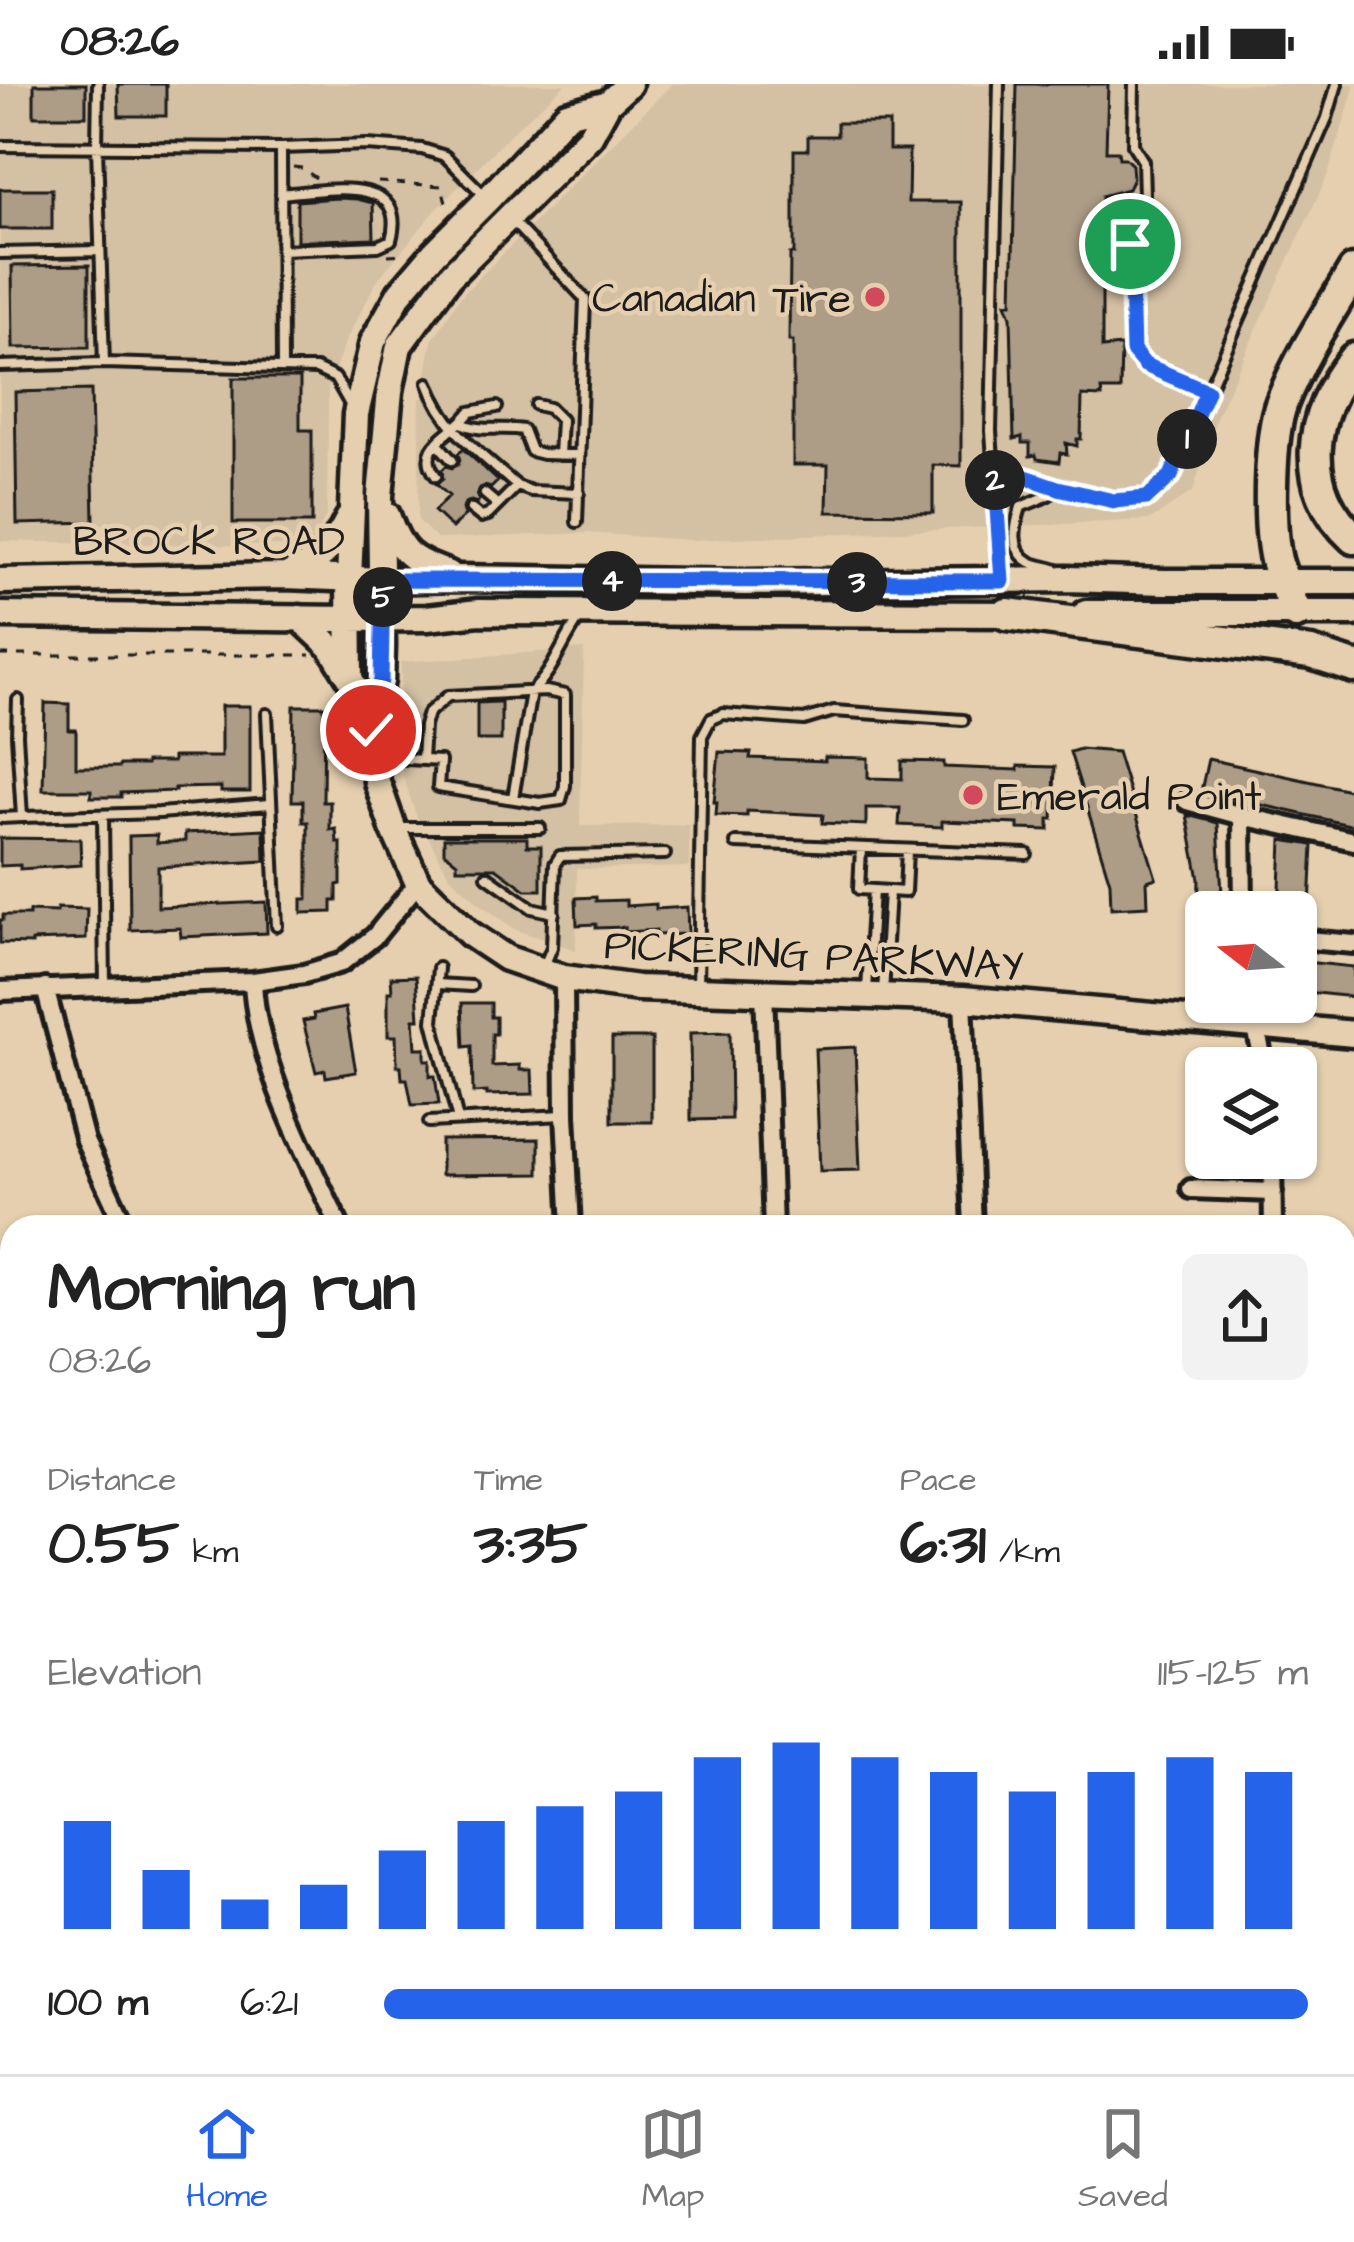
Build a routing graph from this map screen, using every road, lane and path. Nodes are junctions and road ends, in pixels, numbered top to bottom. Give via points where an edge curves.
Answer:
1 (98, 84) edge
2 (628, 84) edge
3 (999, 84) edge
4 (1134, 84) edge
5 (1337, 84) edge
6 (0, 146) edge
7 (98, 146) junction
8 (281, 148) junction
9 (281, 194) junction
10 (498, 208) junction
11 (281, 250) junction
12 (101, 251) junction
13 (0, 253) edge
14 (1354, 271) edge
15 (1354, 359) edge
16 (104, 362) junction
17 (0, 366) edge
18 (282, 368) junction
19 (428, 383) dead end
20 (1207, 391) junction
21 (536, 405) dead end
22 (497, 406) dead end
23 (356, 414) junction
24 (462, 423) junction
25 (451, 428) junction
26 (437, 443) junction
27 (560, 454) junction
28 (579, 455) junction
29 (452, 460) dead end
30 (994, 466) junction
31 (436, 476) dead end
32 (517, 486) junction
33 (1058, 488) junction
34 (579, 493) junction
35 (485, 494) dead end
36 (380, 496) junction
37 (498, 505) junction
38 (471, 509) dead end
39 (351, 511) junction
40 (577, 522) dead end
41 (1354, 538) edge
42 (285, 576) junction
43 (460, 578) junction
44 (349, 579) junction
45 (1067, 579) junction
46 (0, 580) edge
47 (383, 580) junction
48 (1002, 581) junction
49 (1354, 582) edge
50 (1284, 583) junction
51 (584, 612) junction
52 (1296, 613) junction
53 (1354, 613) edge
54 (1007, 614) junction
55 (0, 615) edge
56 (300, 617) junction
57 (365, 619) junction
58 (0, 655) edge
59 (318, 655) dead end
60 (1354, 667) edge
61 (350, 678) junction
62 (531, 692) junction
63 (18, 700) dead end
64 (267, 714) dead end
65 (373, 719) junction
66 (963, 720) dead end
67 (374, 757) junction
68 (422, 760) junction
69 (513, 798) junction
70 (1187, 801) dead end
71 (271, 804) junction
72 (103, 815) junction
73 (1242, 817) junction
74 (0, 818) edge
75 (22, 818) junction
76 (393, 828) junction
77 (541, 828) dead end
78 (1354, 841) edge
79 (736, 843) dead end
80 (861, 848) junction
81 (907, 850) junction
82 (664, 854) dead end
83 (1027, 854) dead end
84 (487, 876) dead end
85 (418, 883) junction
86 (873, 890) junction
87 (889, 891) junction
88 (1243, 891) edge
89 (554, 914) junction
90 (277, 926) dead end
91 (1317, 941) edge
92 (1354, 944) edge
93 (438, 968) dead end
94 (554, 974) junction
95 (253, 981) junction
96 (437, 984) junction
97 (471, 986) dead end
98 (105, 987) junction
99 (45, 988) junction
100 (698, 990) junction
101 (0, 991) edge
102 (764, 991) junction
103 (875, 995) junction
104 (963, 999) junction
105 (1185, 1010) edge
106 (1298, 1023) edge
107 (1354, 1034) edge
108 (566, 1115) junction
109 (458, 1120) junction
110 (429, 1122) dead end
111 (1273, 1179) edge
112 (1191, 1189) dead end
113 (1273, 1192) junction
114 (119, 1215) edge
115 (335, 1215) edge
116 (571, 1215) edge
117 (773, 1215) edge
118 (973, 1215) edge
119 (1273, 1215) edge

1 - 7 lane
2 - 10 main road, PICKERING PARKWAY via 608,104 567,114
3 - 30 lane
4 - 20 lane via 1132,145 1143,161 1144,196 1130,222 1133,351 1145,365
5 - 20 lane
6 - 7 lane
7 - 8 lane
7 - 12 lane
8 - 9 lane
8 - 10 lane via 422,149 445,156
9 - 11 lane
9 - 11 lane via 368,190 393,208 394,229 379,247
10 - 23 main road, PICKERING PARKWAY via 434,253 400,293 373,342
10 - 28 lane via 585,299
10 - 36 main road, PICKERING PARKWAY via 399,346
11 - 18 lane
12 - 13 lane
12 - 16 lane
14 - 50 highway via 1288,388 1273,435 1275,557
15 - 41 highway via 1328,393 1316,464 1336,522
16 - 17 lane
16 - 18 lane
18 - 23 lane via 335,378
19 - 25 lane
20 - 33 lane via 1171,476 1147,498 1114,501
21 - 27 lane via 561,420
22 - 24 lane via 470,412
23 - 39 main road, PICKERING PARKWAY
24 - 25 lane
24 - 27 lane via 524,430 531,451
25 - 26 lane
25 - 32 lane
26 - 29 lane
26 - 31 lane via 428,455
27 - 28 lane
28 - 34 lane
30 - 33 lane
30 - 48 lane
32 - 34 lane
32 - 37 lane
33 - 45 lane via 1021,507 1014,528 1028,561
34 - 40 lane
35 - 37 lane
36 - 43 main road via 396,542 415,561
36 - 47 main road, PICKERING PARKWAY
37 - 38 lane via 481,517
39 - 42 main road via 318,560
39 - 44 main road, PICKERING PARKWAY
42 - 44 main road, BROCK ROAD
42 - 46 main road, BROCK ROAD
43 - 47 main road, BROCK ROAD
43 - 48 main road, BROCK ROAD
44 - 47 main road, BROCK ROAD
44 - 57 main road, PICKERING PARKWAY
45 - 48 main road, BROCK ROAD
45 - 50 main road, BROCK ROAD
47 - 57 main road, PICKERING PARKWAY
49 - 50 main road, BROCK ROAD
50 - 52 highway
51 - 54 main road, BROCK ROAD
51 - 57 main road, BROCK ROAD
51 - 62 lane
52 - 53 main road, BROCK ROAD
52 - 54 main road, BROCK ROAD
54 - 60 highway via 1311,653
55 - 56 main road, BROCK ROAD
56 - 57 main road, BROCK ROAD
56 - 61 main road
57 - 61 main road, PICKERING PARKWAY
57 - 65 main road, PICKERING PARKWAY via 381,680
58 - 59 path
61 - 65 main road, PICKERING PARKWAY
62 - 68 lane via 448,696 428,713
62 - 69 lane
62 - 69 lane via 565,695 565,786 561,800
63 - 75 lane
64 - 71 lane
65 - 67 main road, PICKERING PARKWAY
66 - 100 lane via 834,711 804,720 711,719 701,736
67 - 68 lane
67 - 76 main road, PICKERING PARKWAY
68 - 69 lane via 440,761 438,787
70 - 73 street
71 - 72 lane
71 - 90 lane
72 - 75 lane
72 - 98 lane
73 - 78 street
73 - 88 street
74 - 75 lane
76 - 77 lane
76 - 85 main road, PICKERING PARKWAY
79 - 80 lane
80 - 81 lane
80 - 86 lane via 859,889
81 - 83 lane
81 - 87 lane via 905,892
82 - 89 lane via 560,856
84 - 89 lane
85 - 94 main road, PICKERING PARKWAY via 470,934 506,958
85 - 95 street via 341,963
86 - 87 lane
86 - 103 lane
87 - 103 lane
89 - 94 lane
91 - 92 street
93 - 96 lane
94 - 100 main road, PICKERING PARKWAY
94 - 108 street
95 - 98 street
95 - 115 street via 280,1096
96 - 97 lane
96 - 109 lane via 434,1021
98 - 99 street
99 - 101 street
99 - 114 street via 85,1142
100 - 102 main road, PICKERING PARKWAY
102 - 103 main road, PICKERING PARKWAY
102 - 117 street
103 - 104 main road, PICKERING PARKWAY
104 - 105 main road, PICKERING PARKWAY
104 - 118 street
106 - 107 main road, PICKERING PARKWAY
108 - 109 lane
108 - 116 street
109 - 110 lane
111 - 113 street
112 - 113 street
113 - 119 street

